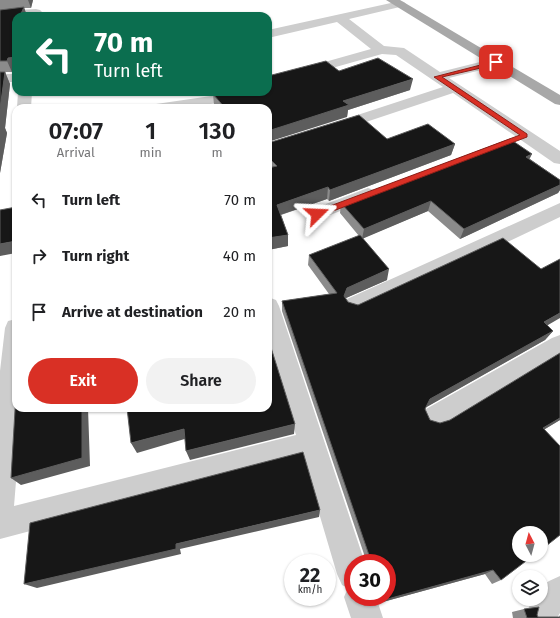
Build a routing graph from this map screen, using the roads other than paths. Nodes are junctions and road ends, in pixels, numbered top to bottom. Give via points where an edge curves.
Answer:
1 (401, 1) edge
2 (12, 14) edge
3 (0, 15) edge
4 (340, 18) junction
5 (272, 33) edge
6 (478, 37) dead end
7 (381, 50) junction
8 (496, 62) junction
9 (437, 77) junction
10 (0, 78) edge
11 (12, 78) edge
12 (272, 81) edge
13 (455, 88) junction
14 (218, 100) edge
15 (560, 101) edge
16 (187, 104) edge
17 (320, 132) edge
18 (560, 159) edge
19 (384, 189) edge
20 (560, 209) edge
21 (317, 214) dead end
22 (355, 305) edge
23 (272, 319) edge
24 (560, 345) edge
25 (12, 372) edge
26 (435, 418) dead end
27 (312, 444) junction
28 (0, 505) edge
29 (0, 524) edge
30 (347, 554) edge
31 (560, 592) edge
32 (363, 606) edge
33 (367, 618) edge
34 (541, 618) edge

1 - 4 street
1 - 6 main road
1 - 8 main road
2 - 3 street
4 - 5 street
4 - 7 street
7 - 9 street via 399,51
7 - 12 street
8 - 9 street
8 - 15 main road
9 - 13 street
10 - 11 street
13 - 17 street
13 - 18 street via 517,138
14 - 16 street
19 - 21 street
20 - 22 street
23 - 27 street
24 - 26 street
25 - 28 street
27 - 29 street
27 - 30 street
31 - 34 street via 546,604
32 - 33 street

